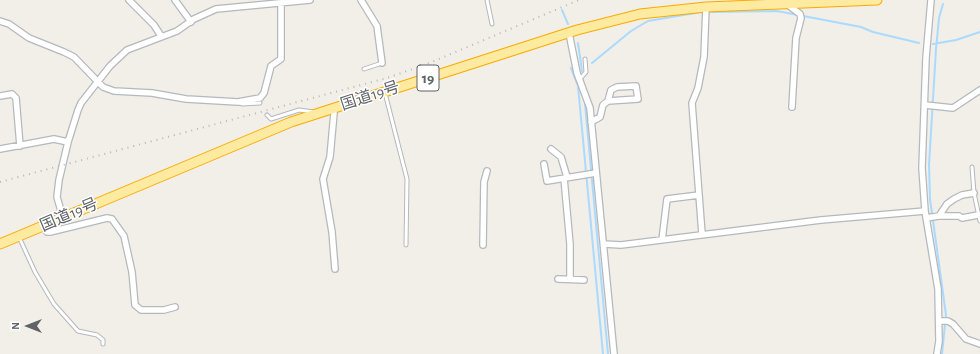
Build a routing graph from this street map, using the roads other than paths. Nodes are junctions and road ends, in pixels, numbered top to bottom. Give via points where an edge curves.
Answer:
1 (129, 0) edge
2 (175, 0) edge
3 (310, 0) edge
4 (361, 0) edge
5 (487, 0) edge
6 (877, 0) edge
7 (931, 0) edge
8 (271, 2) edge
9 (282, 3) junction
10 (730, 3) edge
11 (787, 4) junction
12 (706, 7) junction
13 (0, 21) edge
14 (191, 22) junction
15 (492, 24) dead end
16 (569, 33) junction
17 (161, 36) junction
18 (585, 59) dead end
19 (382, 63) joint
20 (364, 69) dead end
21 (579, 80) junction
22 (98, 82) junction
23 (980, 90) edge
24 (384, 92) junction
25 (0, 96) edge
26 (608, 101) junction
27 (238, 102) junction
28 (260, 104) dead end
29 (925, 105) junction
30 (792, 107) dead end
31 (332, 108) junction
32 (317, 113) junction
33 (267, 115) dead end
34 (591, 122) junction
35 (68, 142) junction
36 (20, 146) junction
37 (0, 149) edge
38 (551, 149) dead end
39 (544, 164) dead end
40 (972, 167) dead end
41 (487, 171) dead end
42 (596, 173) junction
43 (565, 177) junction
44 (974, 193) junction
45 (699, 195) junction
46 (925, 211) junction
47 (978, 215) junction
48 (939, 216) junction
49 (62, 218) junction
50 (926, 218) junction
51 (980, 221) edge
52 (44, 226) junction
53 (702, 234) junction
54 (19, 237) junction
55 (662, 240) junction
56 (0, 244) edge
57 (604, 244) junction
58 (406, 245) dead end
59 (483, 245) dead end
60 (335, 269) dead end
61 (558, 279) dead end
62 (570, 279) junction
63 (584, 280) dead end
64 (175, 307) dead end
65 (939, 321) junction
66 (103, 344) dead end
67 (980, 344) edge
68 (614, 354) edge
69 (937, 354) edge

1 - 17 street via 154,25
2 - 14 street
3 - 9 street
4 - 19 street via 377,26
5 - 15 lane
6 - 11 highway, 国道19号 / 19
7 - 29 street
8 - 9 street
8 - 14 street via 216,9
9 - 27 street via 281,59 271,66 264,93 260,98
10 - 11 highway, 国道19号 / 19
10 - 12 highway, 国道19号 / 19
11 - 30 street via 800,14 801,18 796,38
12 - 16 highway, 国道19号 / 19 via 640,14
12 - 45 street via 704,57 698,88 692,103
13 - 22 street via 29,38 74,57
14 - 17 street
16 - 21 street
16 - 24 highway, 国道19号 / 19
17 - 22 street via 127,50
18 - 21 lane via 586,72
19 - 20 lane
21 - 34 street via 590,108
22 - 27 street via 114,91
22 - 35 street via 82,103
23 - 29 street via 953,108
24 - 31 highway, 国道19号 / 19
24 - 58 lane via 407,179
25 - 36 street via 12,94 16,98
26 - 26 street via 638,99 636,86 617,87 611,90
26 - 34 street via 603,105 600,117
27 - 28 lane
29 - 46 street via 922,168
31 - 32 highway, 国道19号 / 19
31 - 60 street via 334,113 330,157 323,179
32 - 33 lane via 299,110 271,119
32 - 49 highway, 国道19号 / 19
34 - 42 street
35 - 36 street via 54,139
35 - 49 street via 57,190
36 - 37 street
38 - 43 street via 561,157
39 - 43 street via 547,181
40 - 44 lane
41 - 59 street via 484,182
42 - 43 street
42 - 57 street
43 - 62 street
44 - 47 lane
44 - 48 street via 954,199
45 - 53 street
45 - 55 street via 667,199
46 - 50 street
46 - 53 street
47 - 48 street via 962,218
47 - 51 lane
48 - 50 street
49 - 52 highway, 国道19号 / 19
50 - 65 street via 938,289
52 - 54 highway, 国道19号 / 19
52 - 64 street via 47,232 50,232 107,218 112,219 124,236 132,272 135,306 141,310 164,310
53 - 55 street
54 - 56 highway, 国道19号 / 19
54 - 66 lane via 34,272 54,304 78,332 97,335 103,340
55 - 57 street via 621,245
57 - 68 street
61 - 62 street
62 - 63 street
65 - 67 street via 948,321 966,339
65 - 69 street

